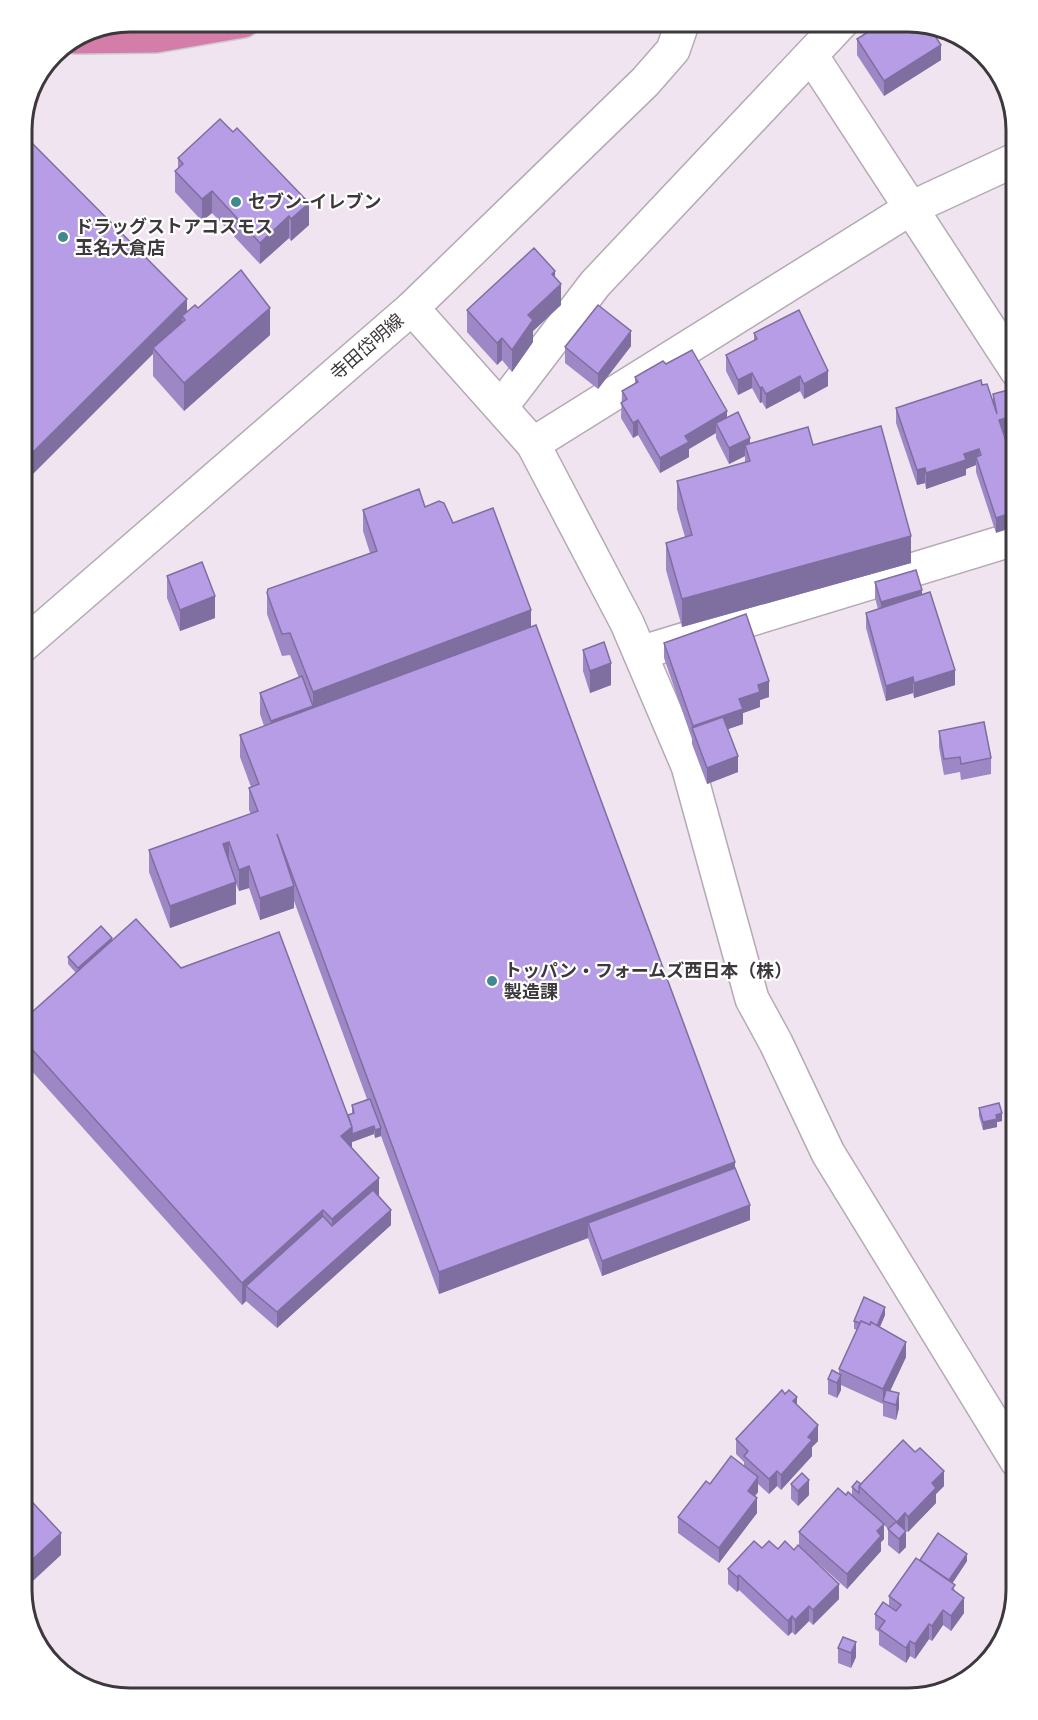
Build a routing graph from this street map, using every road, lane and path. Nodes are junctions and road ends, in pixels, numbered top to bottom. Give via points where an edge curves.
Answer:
1 (179, 32) edge
2 (679, 32) edge
3 (833, 32) edge
4 (99, 37) edge
5 (811, 55) junction
6 (1006, 164) edge
7 (911, 207) junction
8 (412, 308) junction
9 (1006, 354) edge
10 (501, 407) junction
11 (533, 444) junction
12 (1006, 541) edge
13 (32, 637) edge
14 (640, 653) junction
15 (1006, 1443) edge

1 - 4 highway
2 - 8 street, 寺田岱明線 via 673,50 645,82
3 - 5 street
5 - 7 street
5 - 10 street via 595,284
6 - 7 street
7 - 9 street
7 - 11 street
8 - 10 street
8 - 13 street, 寺田岱明線
10 - 11 street
11 - 14 street
12 - 14 street
14 - 15 street via 688,766 752,999 828,1153

